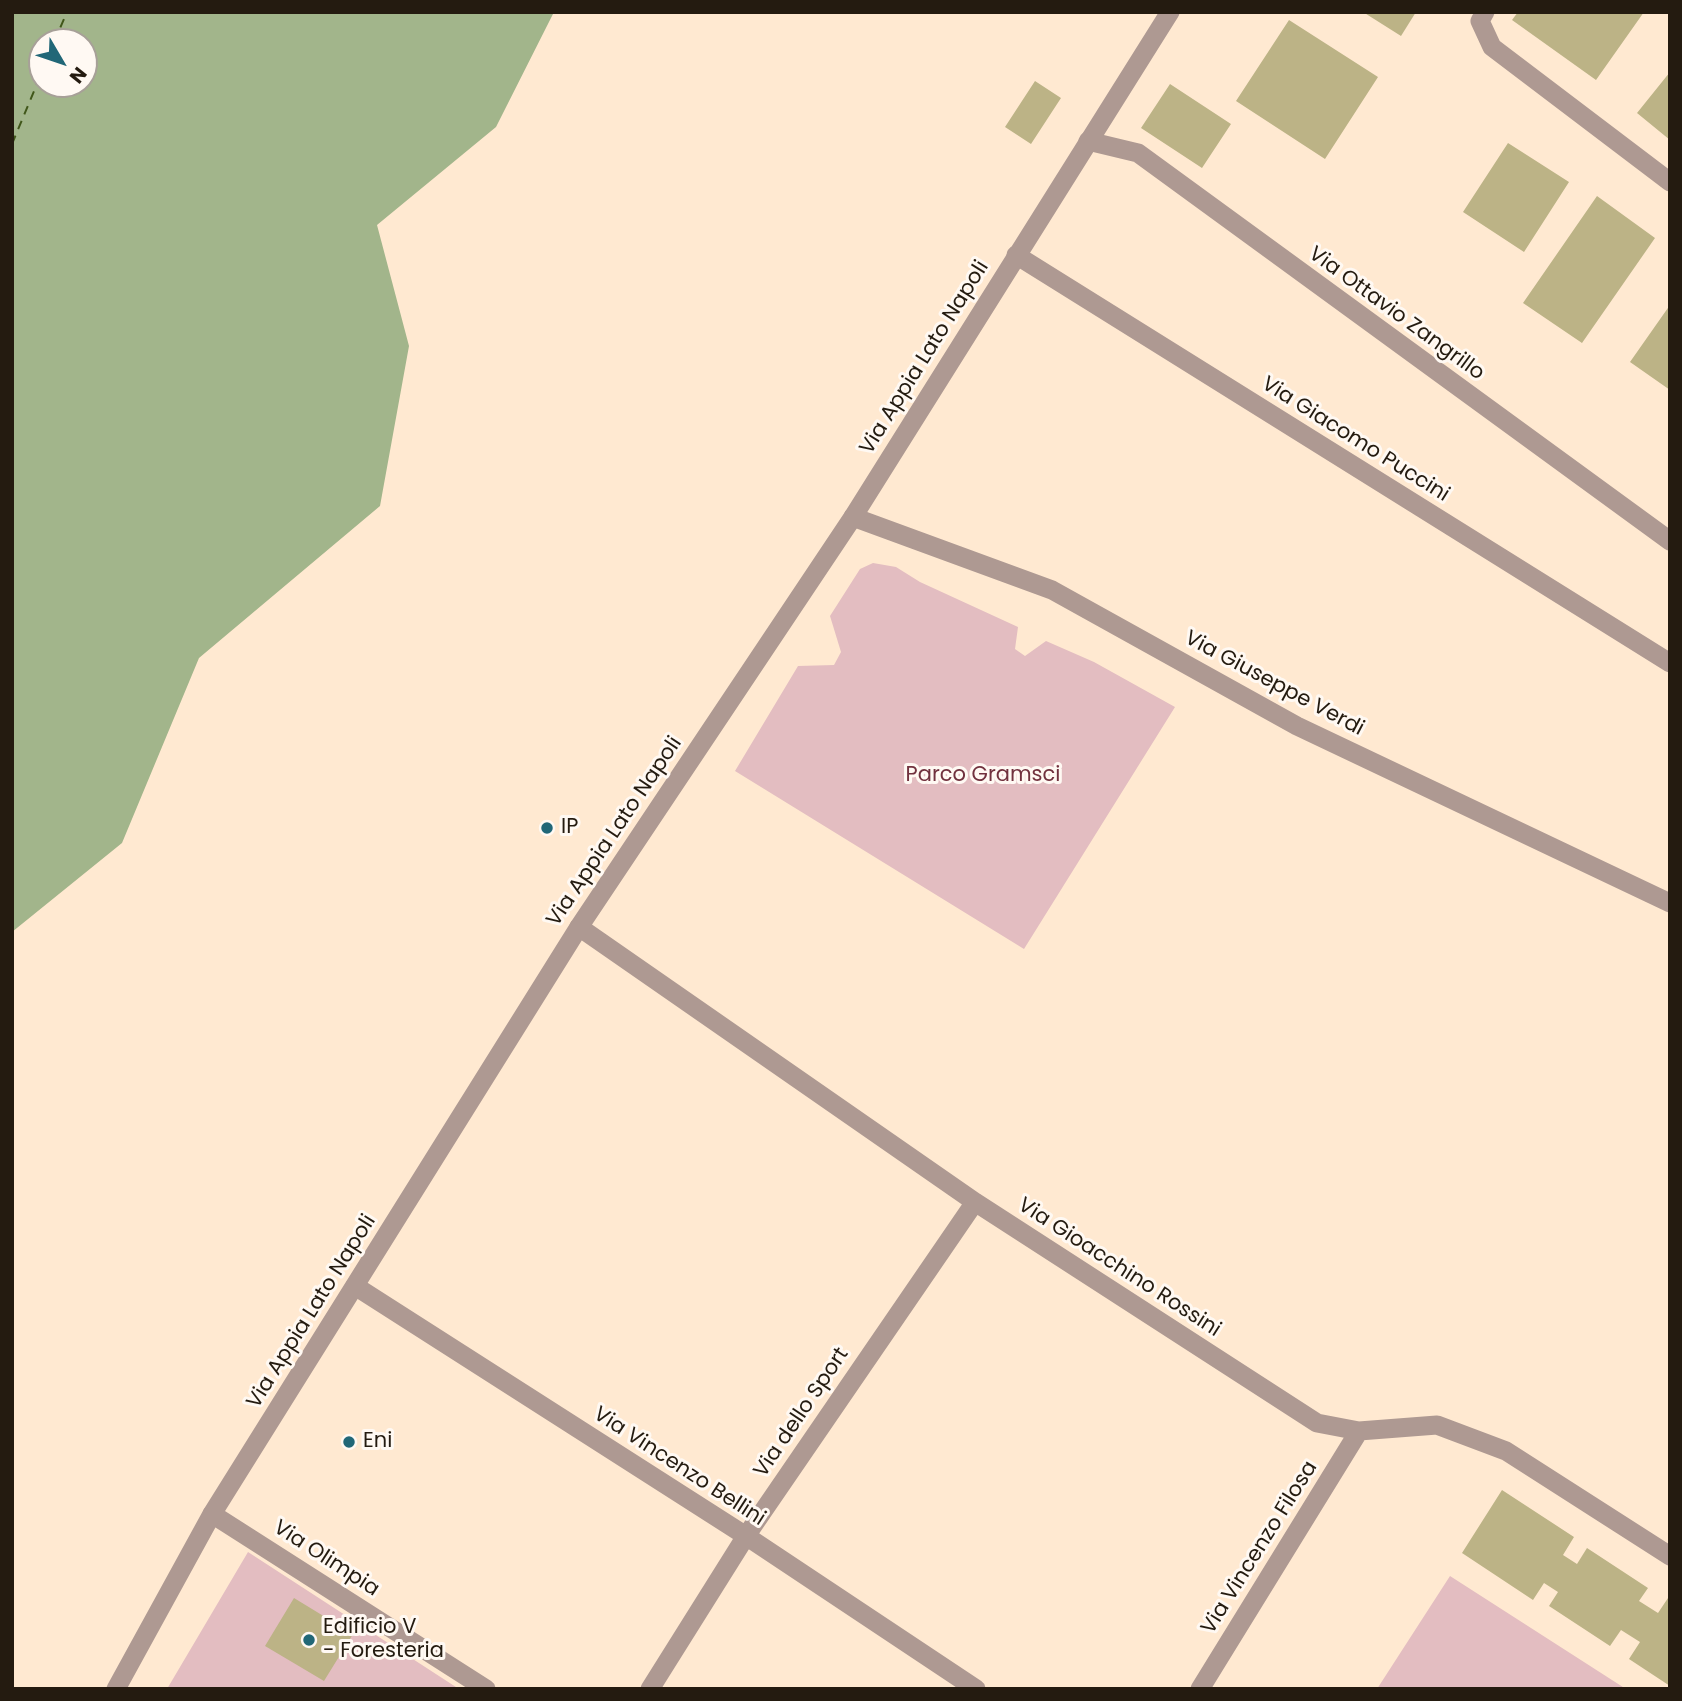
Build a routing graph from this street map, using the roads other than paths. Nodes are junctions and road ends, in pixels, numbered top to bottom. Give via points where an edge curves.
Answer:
1 (1170, 12) edge
2 (1485, 12) edge
3 (1088, 141) junction
4 (1670, 182) edge
5 (1016, 255) junction
6 (853, 517) junction
7 (1670, 541) edge
8 (1670, 663) edge
9 (1670, 903) edge
10 (579, 927) junction
11 (975, 1202) junction
12 (355, 1286) junction
13 (1359, 1431) junction
14 (212, 1514) junction
15 (746, 1536) junction
16 (1670, 1556) edge
17 (116, 1689) edge
18 (486, 1689) edge
19 (650, 1689) edge
20 (976, 1689) edge
21 (1200, 1689) edge

1 - 3 street, Via Appia Lato Napoli
2 - 4 street via 1480,20 1492,47
3 - 5 street, Via Appia Lato Napoli
3 - 7 street, Via Ottavio Zangrillo via 1138,153
5 - 6 street, Via Appia Lato Napoli
5 - 8 street, Via Giacomo Puccini
6 - 9 street, Via Giuseppe Verdi via 1052,590 1297,726
6 - 10 street, Via Appia Lato Napoli
10 - 11 street, Via Gioacchino Rossini
10 - 12 street, Via Appia Lato Napoli
11 - 13 street, Via Gioacchino Rossini via 1317,1423
11 - 15 street, Via dello Sport
12 - 14 street, Via Appia Lato Napoli
12 - 15 street, Via Vincenzo Bellini
13 - 16 street, Via Gioacchino Rossini via 1437,1425 1506,1451
13 - 21 street, Via Vincenzo Filosa
14 - 17 street, Via Appia Lato Napoli
14 - 18 street, Via Olimpia
15 - 19 street, Via dello Sport
15 - 20 street, Via Vincenzo Bellini

